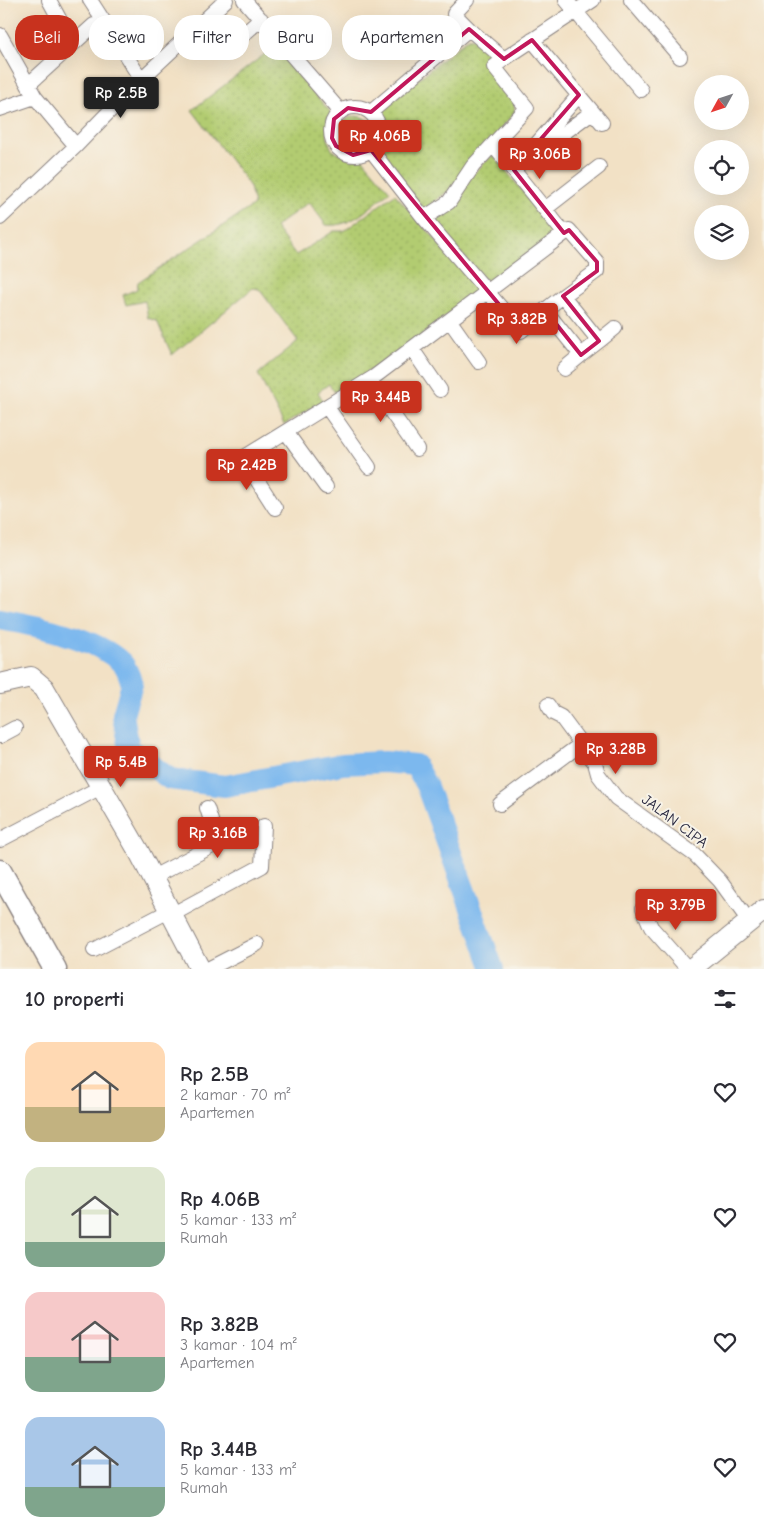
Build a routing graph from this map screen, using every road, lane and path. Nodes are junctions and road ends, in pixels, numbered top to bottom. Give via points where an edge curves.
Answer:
1 (49, 0) edge
2 (90, 0) edge
3 (226, 0) edge
4 (244, 0) edge
5 (467, 0) edge
6 (566, 0) edge
7 (593, 0) edge
8 (631, 0) edge
9 (575, 12) junction
10 (57, 15) edge
11 (259, 17) edge
12 (259, 21) edge
13 (469, 29) junction
14 (89, 30) edge
15 (249, 30) edge
16 (79, 39) edge
17 (1, 40) edge
18 (532, 40) junction
19 (680, 57) dead end
20 (504, 59) junction
21 (59, 60) edge
22 (296, 60) edge
23 (141, 79) junction
24 (641, 90) dead end
25 (32, 91) junction
26 (578, 96) junction
27 (0, 109) edge
28 (340, 111) junction
29 (371, 112) junction
30 (592, 112) junction
31 (602, 123) dead end
32 (494, 145) junction
33 (76, 146) junction
34 (371, 150) junction
35 (599, 166) dead end
36 (514, 170) junction
37 (545, 209) junction
38 (0, 218) edge
39 (424, 218) junction
40 (564, 233) junction
41 (489, 292) junction
42 (563, 296) junction
43 (545, 310) junction
44 (450, 321) junction
45 (615, 328) dead end
46 (599, 341) junction
47 (412, 349) junction
48 (581, 355) junction
49 (479, 362) dead end
50 (564, 369) dead end
51 (369, 380) junction
52 (440, 390) dead end
53 (327, 407) junction
54 (286, 432) junction
55 (417, 450) dead end
56 (369, 467) dead end
57 (326, 487) dead end
58 (275, 508) dead end
59 (0, 684) edge
60 (548, 705) dead end
61 (15, 728) dead end
62 (0, 736) edge
63 (581, 744) junction
64 (101, 787) junction
65 (500, 804) dead end
66 (207, 808) dead end
67 (264, 826) dead end
68 (0, 840) edge
69 (0, 871) edge
70 (154, 878) junction
71 (643, 908) dead end
72 (172, 912) junction
73 (757, 915) edge
74 (257, 944) dead end
75 (94, 950) dead end
76 (55, 969) edge
77 (200, 969) edge
78 (208, 969) edge
79 (689, 969) edge

1 - 10 street
2 - 23 street
3 - 23 street
4 - 11 street
5 - 13 street via 454,14
6 - 9 street
7 - 9 street
8 - 19 street
9 - 18 street
9 - 24 street
12 - 15 street
13 - 20 street
13 - 29 street
14 - 16 street
17 - 25 street
18 - 20 street
18 - 26 street
20 - 32 street via 494,67 527,108
21 - 25 street
22 - 28 street
23 - 33 street
25 - 27 street
25 - 33 street
26 - 30 street
26 - 36 street
28 - 29 street via 356,106
28 - 34 street via 331,128 336,146 353,155
29 - 34 street via 380,131 378,142
30 - 31 street
30 - 36 street
32 - 36 street
32 - 39 street via 464,177 458,192 449,202
33 - 38 street
34 - 39 street
35 - 37 street
36 - 37 street
37 - 40 street
39 - 41 street
40 - 41 street
40 - 42 street via 569,230 586,249 597,262 597,271
41 - 43 street via 520,330
41 - 44 street
42 - 43 street
42 - 46 street
43 - 48 street
44 - 47 street
44 - 49 street
45 - 46 street
46 - 48 street
47 - 51 street
47 - 52 street
48 - 50 street
51 - 53 street
51 - 55 street
53 - 54 street
53 - 56 street
54 - 57 street
54 - 58 street via 243,458
59 - 64 street via 31,677 38,680
60 - 63 street, JALAN CIPA
61 - 62 street
63 - 65 street
63 - 73 street, JALAN CIPA via 616,798 695,855
64 - 68 street
64 - 70 street
66 - 70 street via 218,843
67 - 72 street via 262,866
69 - 76 main road
70 - 72 street
71 - 79 street via 652,927
72 - 75 street
72 - 77 street
73 - 79 street
74 - 78 street

